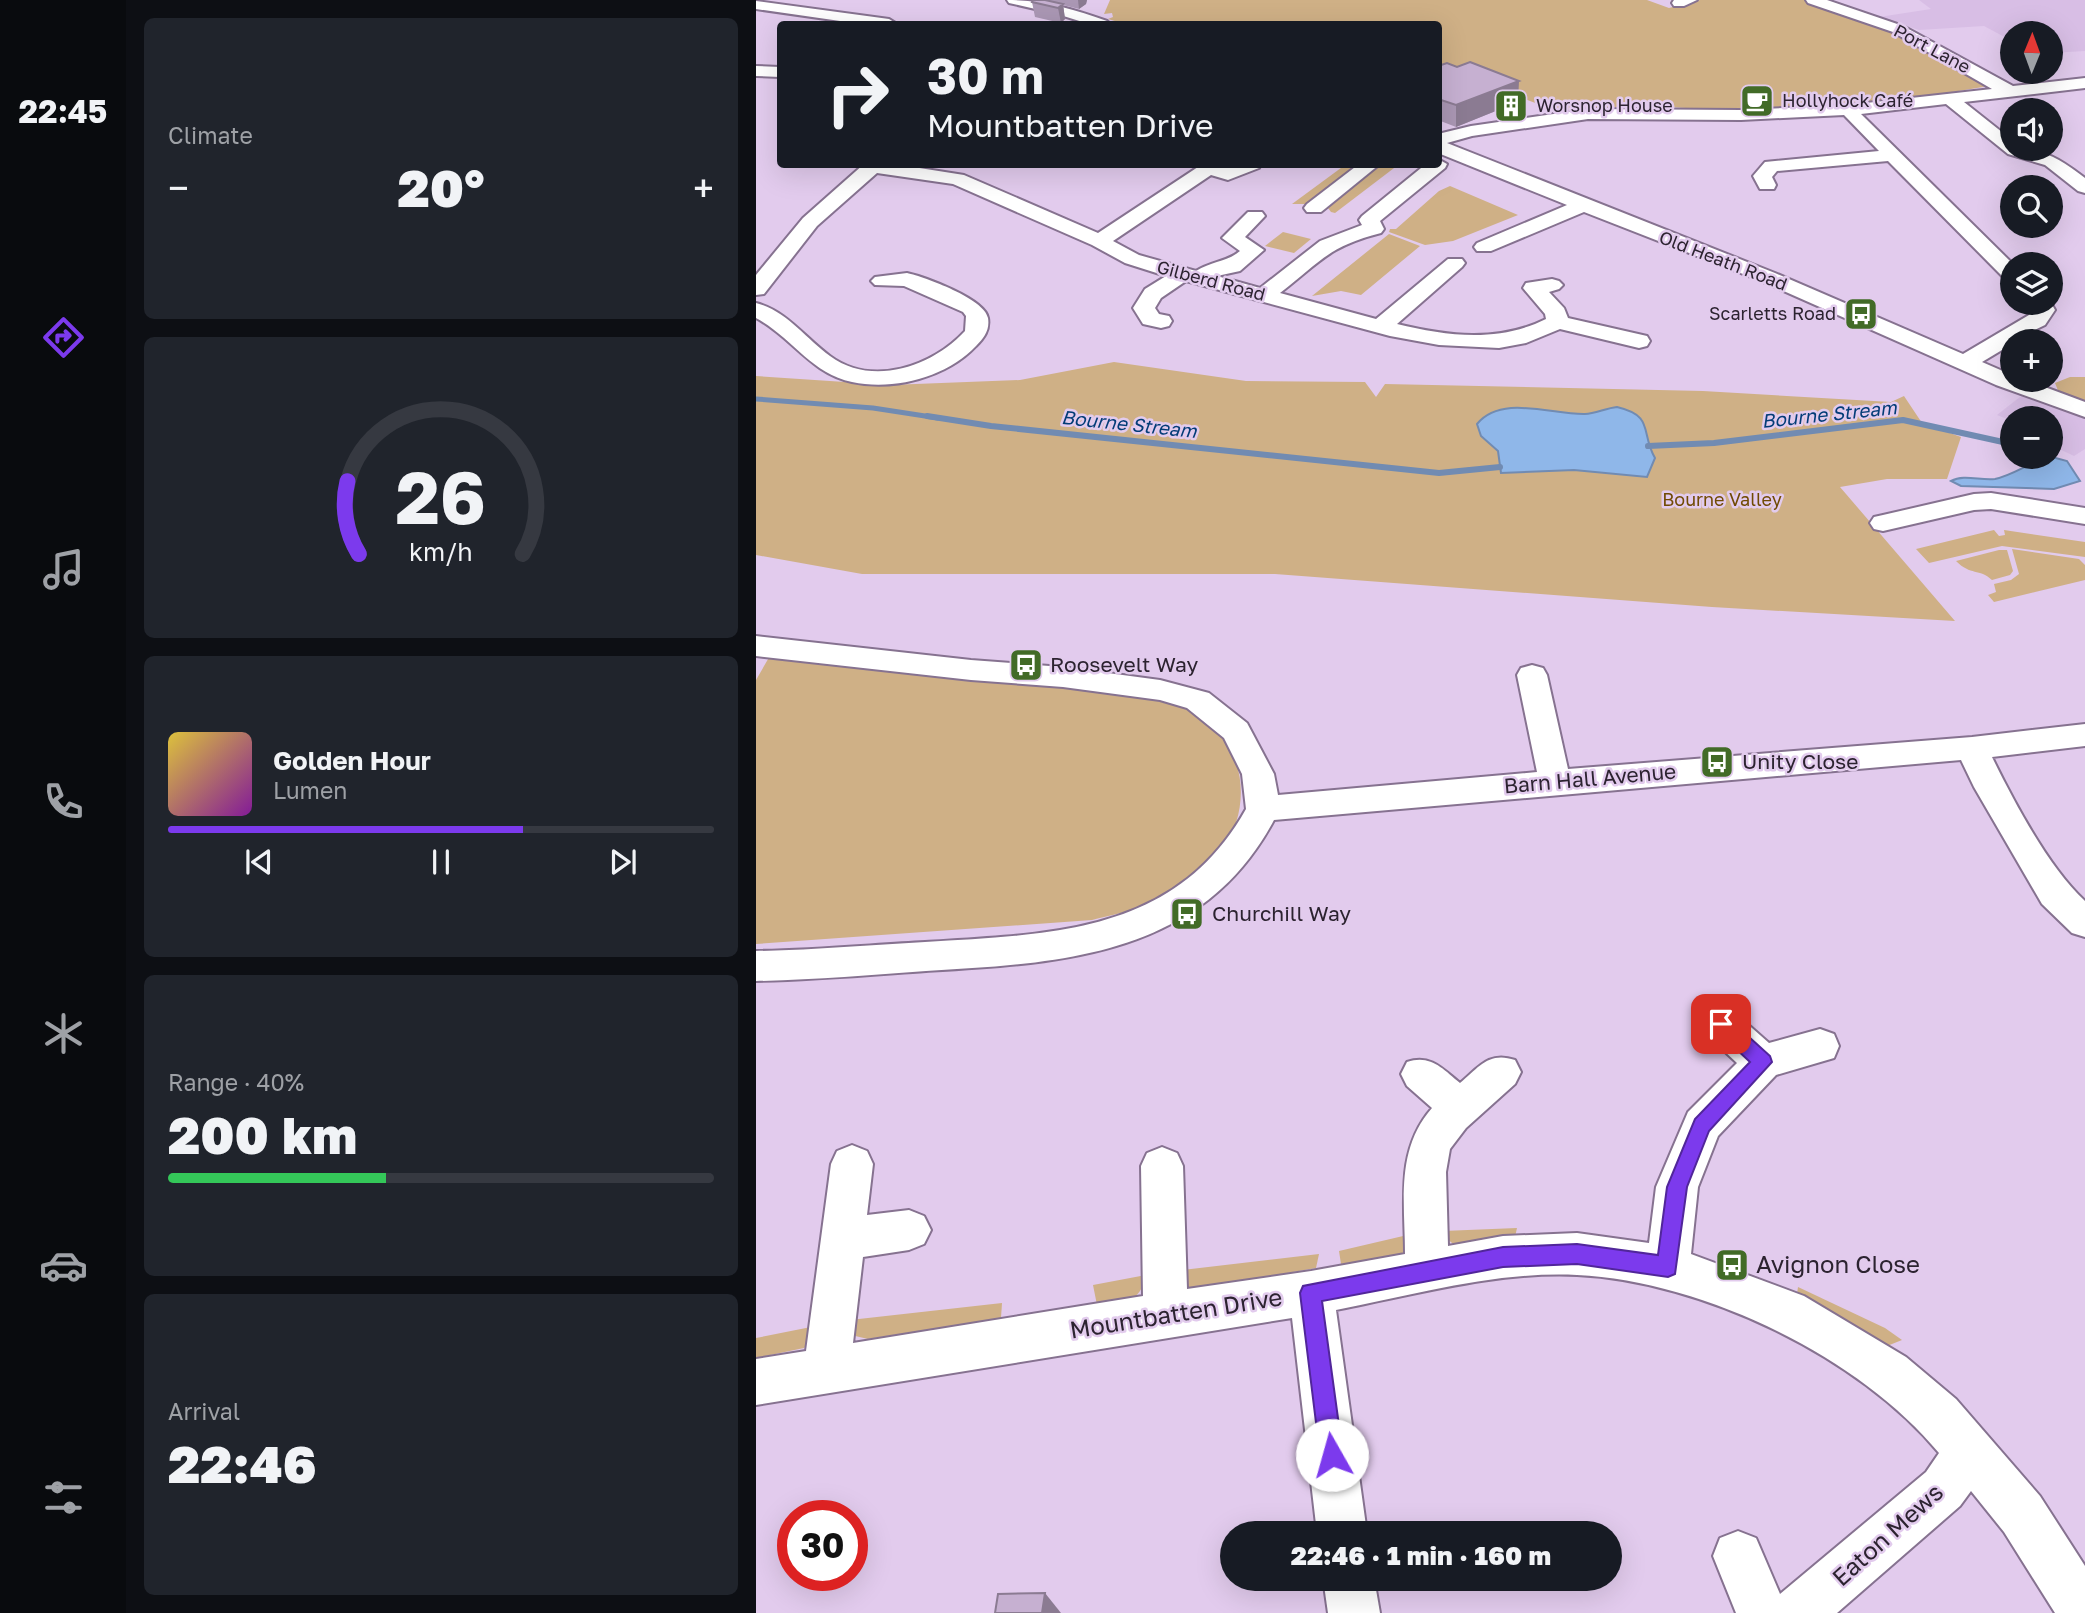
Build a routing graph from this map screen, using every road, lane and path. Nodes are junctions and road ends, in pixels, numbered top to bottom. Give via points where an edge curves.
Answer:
1 (834, 0) edge
2 (1014, 0) edge
3 (1813, 0) edge
4 (756, 5) edge
5 (807, 13) junction
6 (1083, 17) edge
7 (866, 21) edge
8 (756, 71) edge
9 (777, 72) edge
10 (2085, 83) edge
11 (2009, 91) junction
12 (1950, 99) junction
13 (1848, 110) junction
14 (1442, 138) edge
15 (1894, 155) junction
16 (1442, 160) edge
17 (873, 168) edge
18 (888, 168) edge
19 (1201, 168) edge
20 (1206, 168) edge
21 (1242, 168) edge
22 (1366, 168) edge
23 (1429, 168) edge
24 (1767, 185) dead end
25 (2085, 187) edge
26 (1582, 206) junction
27 (1314, 208) dead end
28 (1255, 216) dead end
29 (1099, 241) junction
30 (1484, 247) dead end
31 (2000, 263) edge
32 (1455, 264) dead end
33 (1200, 273) junction
34 (882, 281) dead end
35 (1552, 285) dead end
36 (756, 289) edge
37 (1264, 295) junction
38 (756, 310) edge
39 (2041, 315) edge
40 (1161, 321) dead end
41 (1557, 322) junction
42 (1381, 326) junction
43 (1639, 341) dead end
44 (1964, 363) junction
45 (2085, 411) edge
46 (2085, 516) edge
47 (1883, 523) dead end
48 (756, 646) edge
49 (1532, 675) dead end
50 (2085, 736) edge
51 (1972, 748) junction
52 (1555, 782) junction
53 (1263, 810) junction
54 (2085, 923) edge
55 (756, 966) edge
56 (1721, 1024) dead end
57 (1820, 1046) dead end
58 (1763, 1062) junction
59 (1501, 1073) dead end
60 (1421, 1074) dead end
61 (1461, 1108) junction
62 (852, 1164) dead end
63 (1162, 1166) dead end
64 (909, 1230) dead end
65 (842, 1239) junction
66 (1668, 1267) junction
67 (1426, 1270) junction
68 (1311, 1293) junction
69 (1166, 1315) junction
70 (827, 1369) junction
71 (756, 1382) edge
72 (1970, 1450) junction
73 (1340, 1521) edge
74 (1738, 1556) dead end
75 (1350, 1591) edge
76 (1354, 1613) edge
77 (1762, 1613) edge
78 (1798, 1613) edge
79 (2085, 1613) edge

1 - 5 street
2 - 6 street
3 - 11 street, Port Lane via 1898,29
4 - 5 street
5 - 7 street
8 - 9 street
10 - 11 street
11 - 12 street
12 - 13 street
12 - 25 street via 2014,150 2051,161
13 - 14 street via 1588,114
13 - 15 street
15 - 24 street via 1772,166 1762,176
15 - 31 street
16 - 26 street, Old Heath Road
17 - 36 street via 810,222
18 - 29 street, Gilberd Road via 957,179
19 - 29 street
20 - 21 street via 1228,174
22 - 27 street
23 - 37 street via 1369,220 1374,229 1328,243
26 - 30 street
26 - 44 street, Old Heath Road via 1768,277
28 - 33 street via 1232,238 1245,244 1234,246
29 - 33 street, Gilberd Road via 1132,259
32 - 42 street
33 - 37 street, Gilberd Road
33 - 40 street via 1153,294 1143,308 1151,319
34 - 38 street via 911,273 971,307 977,316 976,332 948,366 862,377 841,372 815,356 778,320
35 - 41 street via 1534,288 1556,313
37 - 42 street, Gilberd Road
39 - 44 street
41 - 42 street, Gilberd Road via 1523,339 1495,342 1438,339
41 - 43 street
44 - 45 street, Old Heath Road
46 - 47 street via 1991,501
48 - 53 street via 1063,677 1198,700 1236,731 1258,774
49 - 52 street
50 - 51 street, Barn Hall Avenue
51 - 52 street, Barn Hall Avenue
51 - 54 street via 2054,894
52 - 53 street, Barn Hall Avenue
53 - 55 street via 1228,864 1205,884 1131,928 988,953
56 - 58 street
57 - 58 street
58 - 66 street via 1702,1125 1677,1187
59 - 61 street
60 - 61 street
61 - 67 street via 1429,1147
62 - 65 street
63 - 69 street
64 - 65 street
65 - 70 street
66 - 67 street, Mountbatten Drive via 1577,1254 1503,1257
66 - 72 street, Mountbatten Drive via 1788,1312 1853,1349 1890,1373
67 - 68 street, Mountbatten Drive
68 - 69 street, Mountbatten Drive
68 - 73 street
69 - 70 street, Mountbatten Drive
70 - 71 street, Mountbatten Drive
72 - 78 street, Eaton Mews via 1943,1489
72 - 79 street, Mountbatten Drive via 2022,1514
74 - 77 street
75 - 76 street

